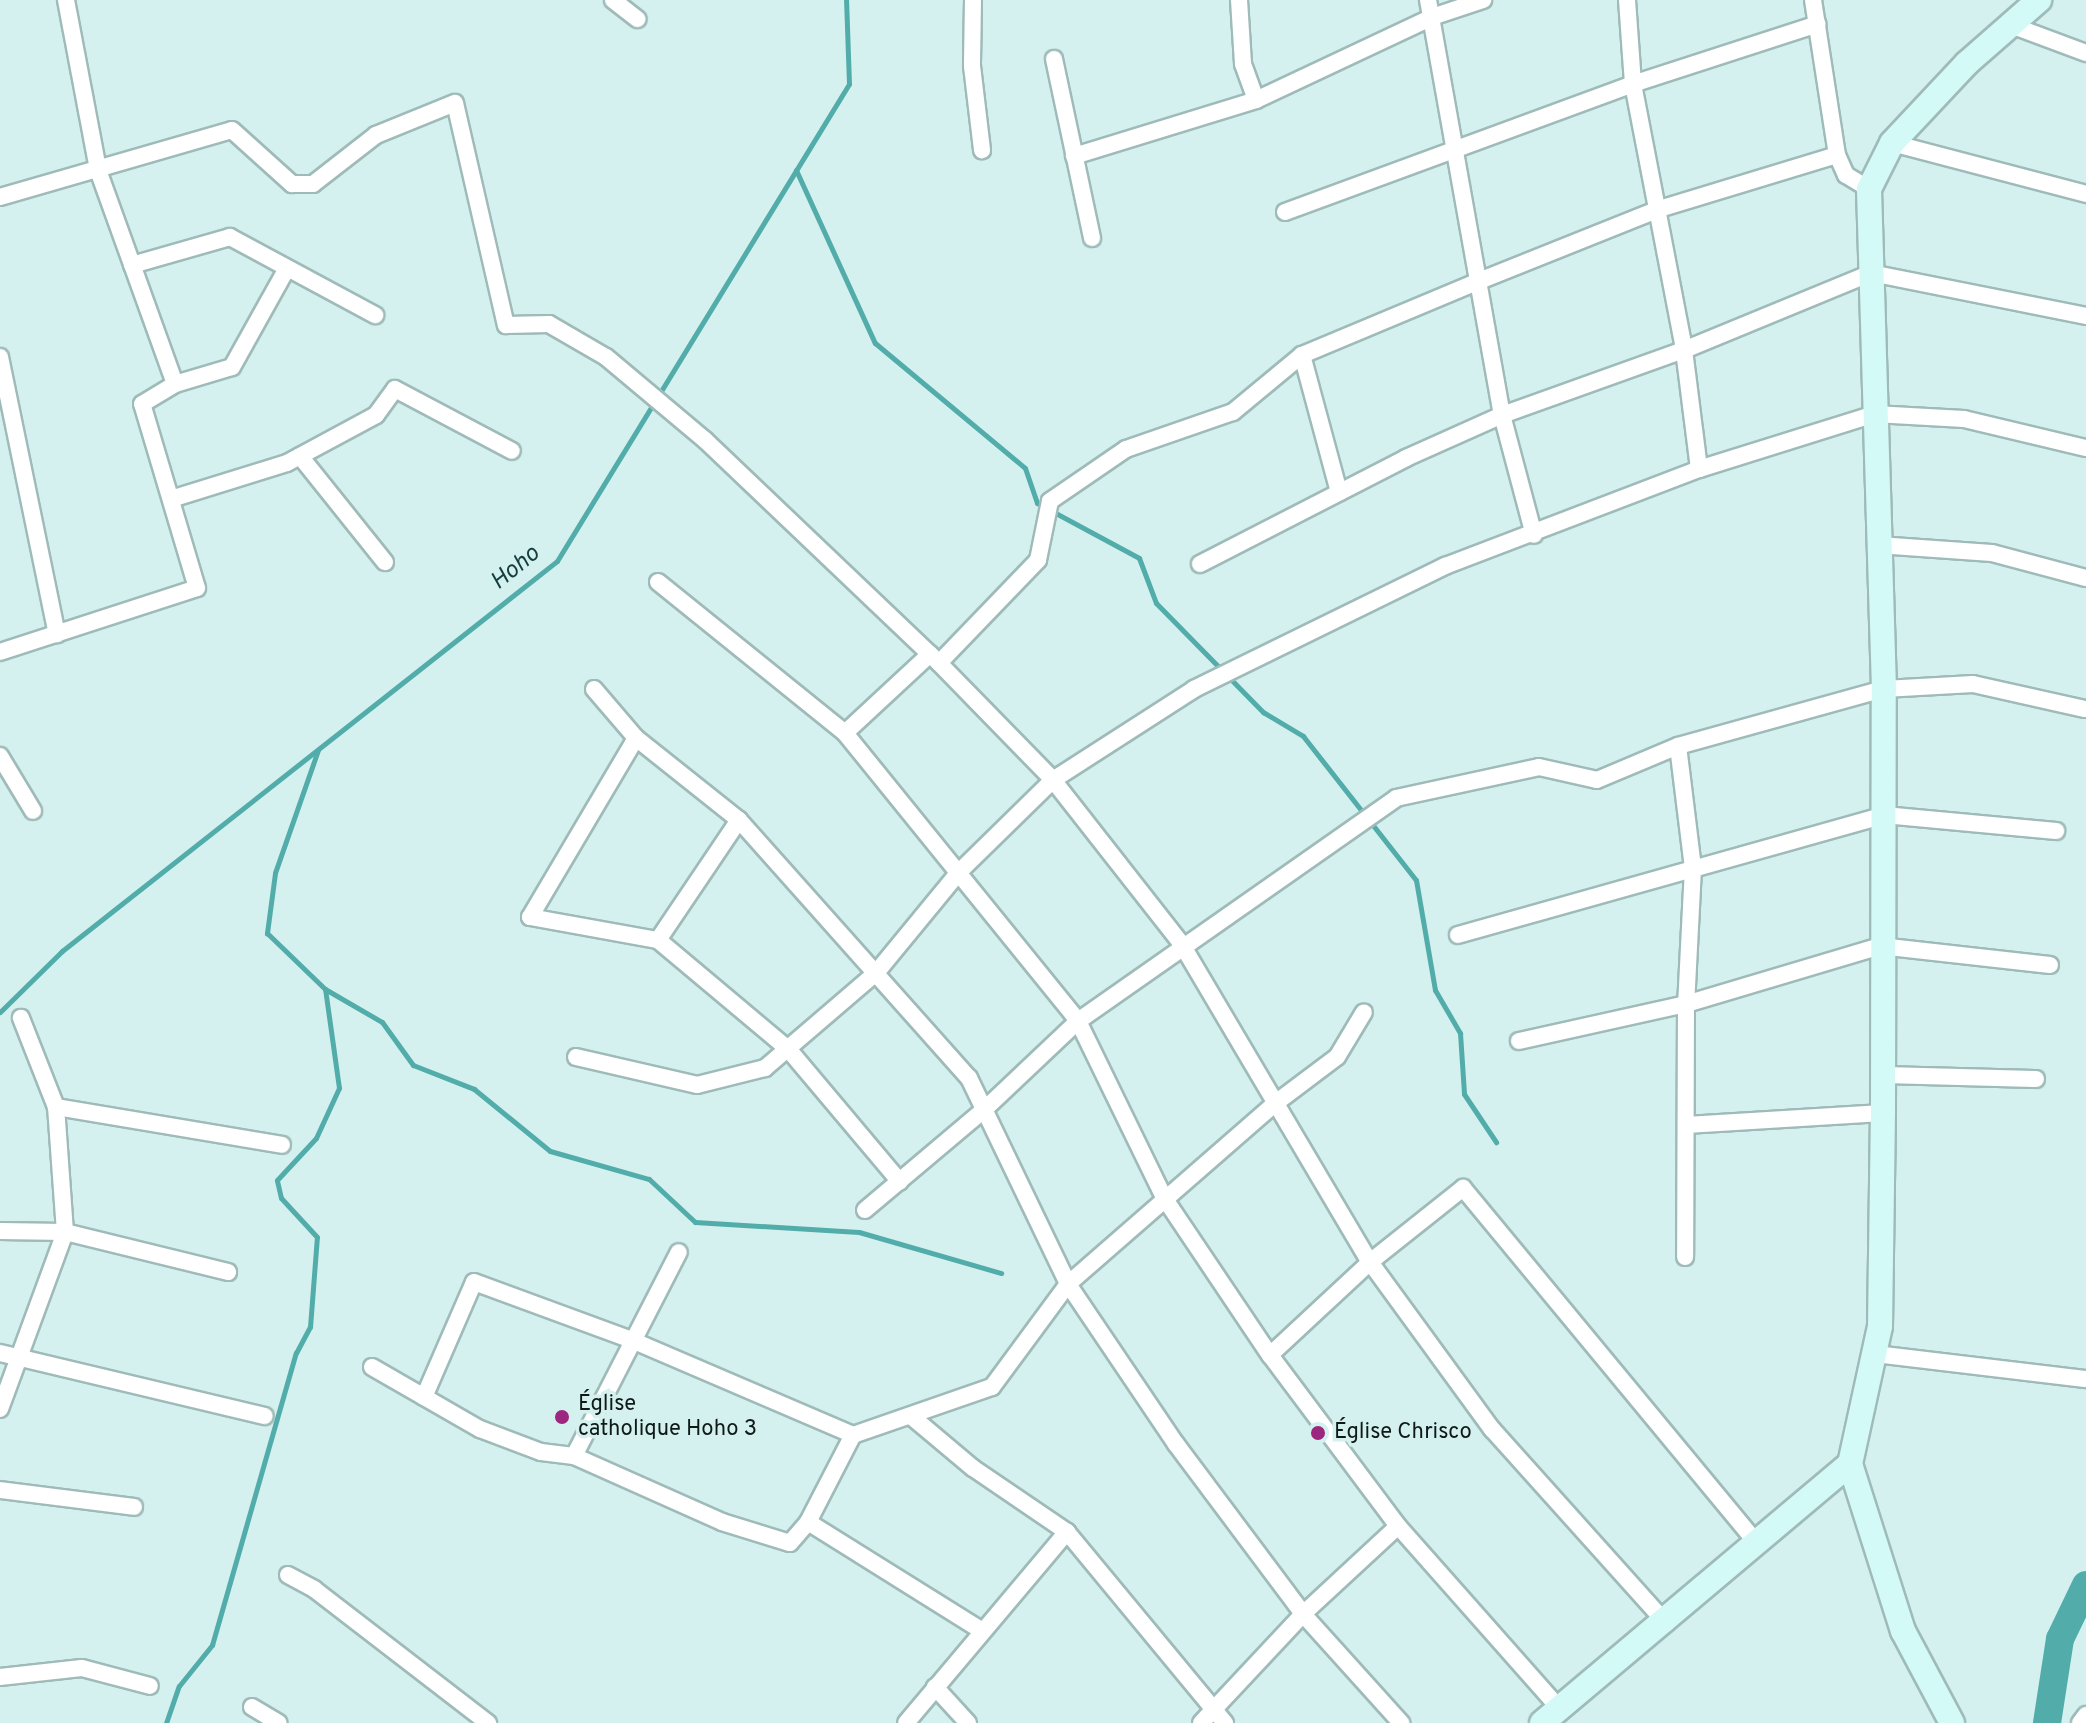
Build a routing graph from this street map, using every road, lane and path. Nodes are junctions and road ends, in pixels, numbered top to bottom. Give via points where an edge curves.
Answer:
1 (66, 0) edge
2 (613, 0) edge
3 (973, 0) edge
4 (1239, 0) edge
5 (1428, 0) edge
6 (1483, 0) edge
7 (1627, 0) edge
8 (1813, 0) edge
9 (2039, 0) edge
10 (1432, 17) junction
11 (637, 19) dead end
12 (1818, 24) junction
13 (2011, 25) junction
14 (2086, 53) edge
15 (1054, 59) dead end
16 (1633, 84) junction
17 (1256, 100) junction
18 (1892, 143) junction
19 (982, 150) dead end
20 (1452, 152) junction
21 (1837, 155) junction
22 (1074, 156) junction
23 (98, 170) junction
24 (1869, 189) junction
25 (2086, 194) edge
26 (0, 197) edge
27 (1659, 209) junction
28 (1285, 212) dead end
29 (1092, 238) dead end
30 (132, 265) junction
31 (287, 268) junction
32 (1871, 273) junction
33 (1479, 281) junction
34 (375, 315) dead end
35 (2086, 316) edge
36 (1684, 350) junction
37 (1302, 355) junction
38 (0, 357) edge
39 (175, 384) junction
40 (1874, 414) junction
41 (1502, 415) junction
42 (2086, 448) edge
43 (512, 451) dead end
44 (300, 456) junction
45 (1699, 469) junction
46 (1339, 492) junction
47 (171, 499) junction
48 (1534, 535) junction
49 (1878, 545) junction
50 (385, 562) dead end
51 (1200, 564) dead end
52 (2086, 578) edge
53 (658, 582) dead end
54 (57, 634) junction
55 (0, 652) edge
56 (935, 658) junction
57 (594, 689) dead end
58 (1884, 689) junction
59 (2085, 709) edge
60 (845, 733) junction
61 (636, 738) junction
62 (1678, 746) junction
63 (0, 756) edge
64 (1053, 780) junction
65 (33, 811) dead end
66 (1884, 815) junction
67 (739, 820) junction
68 (2056, 831) dead end
69 (1693, 868) junction
70 (959, 872) junction
71 (1458, 935) dead end
72 (658, 940) junction
73 (1181, 943) junction
74 (1880, 946) junction
75 (2050, 965) dead end
76 (876, 973) junction
77 (1686, 1004) junction
78 (1364, 1012) dead end
79 (21, 1018) dead end
80 (1078, 1021) junction
81 (1519, 1041) dead end
82 (789, 1050) junction
83 (576, 1057) dead end
84 (1883, 1075) junction
85 (2036, 1079) dead end
86 (1273, 1105) junction
87 (56, 1107) junction
88 (986, 1108) junction
89 (1883, 1113) junction
90 (1686, 1125) junction
91 (282, 1145) dead end
92 (900, 1182) junction
93 (1165, 1199) junction
94 (865, 1210) dead end
95 (0, 1231) edge
96 (65, 1232) junction
97 (679, 1252) dead end
98 (1685, 1257) dead end
99 (1370, 1262) junction
100 (228, 1272) dead end
101 (1068, 1284) junction
102 (634, 1341) junction
103 (0, 1353) edge
104 (1875, 1354) junction
105 (1270, 1355) junction
106 (20, 1357) junction
107 (372, 1367) dead end
108 (2086, 1379) edge
109 (424, 1397) junction
110 (0, 1409) edge
111 (265, 1416) dead end
112 (911, 1416) junction
113 (853, 1435) junction
114 (574, 1456) junction
115 (1850, 1464) junction
116 (0, 1490) edge
117 (134, 1507) dead end
118 (808, 1522) junction
119 (1398, 1526) junction
120 (1067, 1532) junction
121 (1758, 1544) junction
122 (288, 1575) dead end
123 (1303, 1614) junction
124 (1666, 1623) junction
125 (981, 1630) junction
126 (0, 1677) edge
127 (150, 1686) dead end
128 (935, 1687) junction
129 (252, 1707) dead end
130 (1213, 1709) junction
131 (2086, 1715) edge
132 (1550, 1716) edge
133 (485, 1722) edge
134 (279, 1723) edge
135 (906, 1723) edge
136 (968, 1723) edge
137 (1201, 1723) edge
138 (1225, 1723) edge
139 (1401, 1723) edge
140 (1952, 1723) edge
141 (2080, 1723) edge

1 - 23 street
2 - 11 street
3 - 19 street via 972,66
4 - 17 street via 1243,64
5 - 10 street
6 - 10 street
7 - 16 street
8 - 12 street
9 - 13 street
10 - 17 street
10 - 20 street
12 - 16 street
12 - 21 street
13 - 14 street
13 - 18 street
15 - 22 street
16 - 20 street
16 - 27 street
17 - 22 street
18 - 24 street
18 - 25 street
20 - 28 street
20 - 33 street
21 - 24 street via 1846,175
21 - 27 street
22 - 29 street
23 - 26 street
23 - 30 street
23 - 56 street via 232,130 292,184 313,184 376,135 455,103 506,325 549,324 606,357 705,440
24 - 32 street
27 - 33 street
27 - 36 street
30 - 31 street via 230,237
30 - 39 street
31 - 34 street
31 - 39 street via 232,367
32 - 35 street
32 - 36 street
32 - 40 street
33 - 37 street
33 - 41 street
36 - 41 street
36 - 45 street
37 - 46 street
37 - 56 street via 1233,412 1126,449 1049,507 1038,560
38 - 54 street
39 - 47 street via 142,404
40 - 42 street via 1964,419
40 - 45 street
40 - 49 street
41 - 46 street
41 - 48 street
43 - 44 street via 395,389 376,415
44 - 47 street
44 - 50 street
45 - 48 street
46 - 51 street
47 - 54 street via 197,588
48 - 64 street via 1445,566 1194,689
49 - 52 street via 1992,553
49 - 58 street
53 - 60 street
54 - 55 street
56 - 60 street
56 - 64 street
57 - 61 street
58 - 59 street via 1973,684
58 - 62 street
58 - 66 street
60 - 70 street
61 - 67 street
61 - 72 street via 530,917
62 - 69 street
62 - 73 street via 1597,780 1539,767 1396,798
63 - 65 street
64 - 70 street
64 - 73 street
66 - 68 street
66 - 69 street
66 - 74 street
67 - 72 street
67 - 76 street
69 - 71 street
69 - 77 street
70 - 76 street
70 - 80 street
72 - 82 street
73 - 80 street
73 - 86 street
74 - 75 street
74 - 77 street
74 - 84 street
76 - 82 street
76 - 88 street via 969,1078
77 - 81 street
77 - 90 street
78 - 86 street via 1337,1057
79 - 87 street
80 - 88 street
80 - 93 street
82 - 83 street via 765,1068 697,1085
82 - 92 street
84 - 85 street
84 - 89 street
86 - 93 street
86 - 99 street
87 - 91 street
87 - 96 street
88 - 92 street
88 - 101 street
89 - 90 street
89 - 104 street via 1880,1326
90 - 98 street
92 - 94 street
93 - 101 street
93 - 105 street
95 - 96 street
96 - 100 street
96 - 106 street
97 - 102 street
99 - 105 street
99 - 121 street via 1463,1188
99 - 124 street via 1492,1429
101 - 112 street via 992,1387
101 - 123 street via 1176,1444
102 - 109 street via 474,1282
102 - 113 street
102 - 114 street
103 - 106 street
104 - 108 street
104 - 115 street
105 - 119 street
106 - 110 street
106 - 111 street
107 - 109 street
109 - 114 street via 480,1429 541,1452
112 - 113 street
112 - 120 street via 973,1468
113 - 118 street
114 - 118 street via 722,1522 790,1543
115 - 121 street
115 - 140 street via 1903,1631
116 - 117 street
118 - 125 street
119 - 123 street
119 - 132 street
120 - 125 street
120 - 130 street
121 - 124 street
122 - 133 street via 314,1589
123 - 130 street
123 - 139 street
124 - 132 street
125 - 128 street
126 - 127 street via 82,1668
128 - 135 street
128 - 136 street
129 - 134 street
130 - 137 street
130 - 138 street
131 - 141 street

